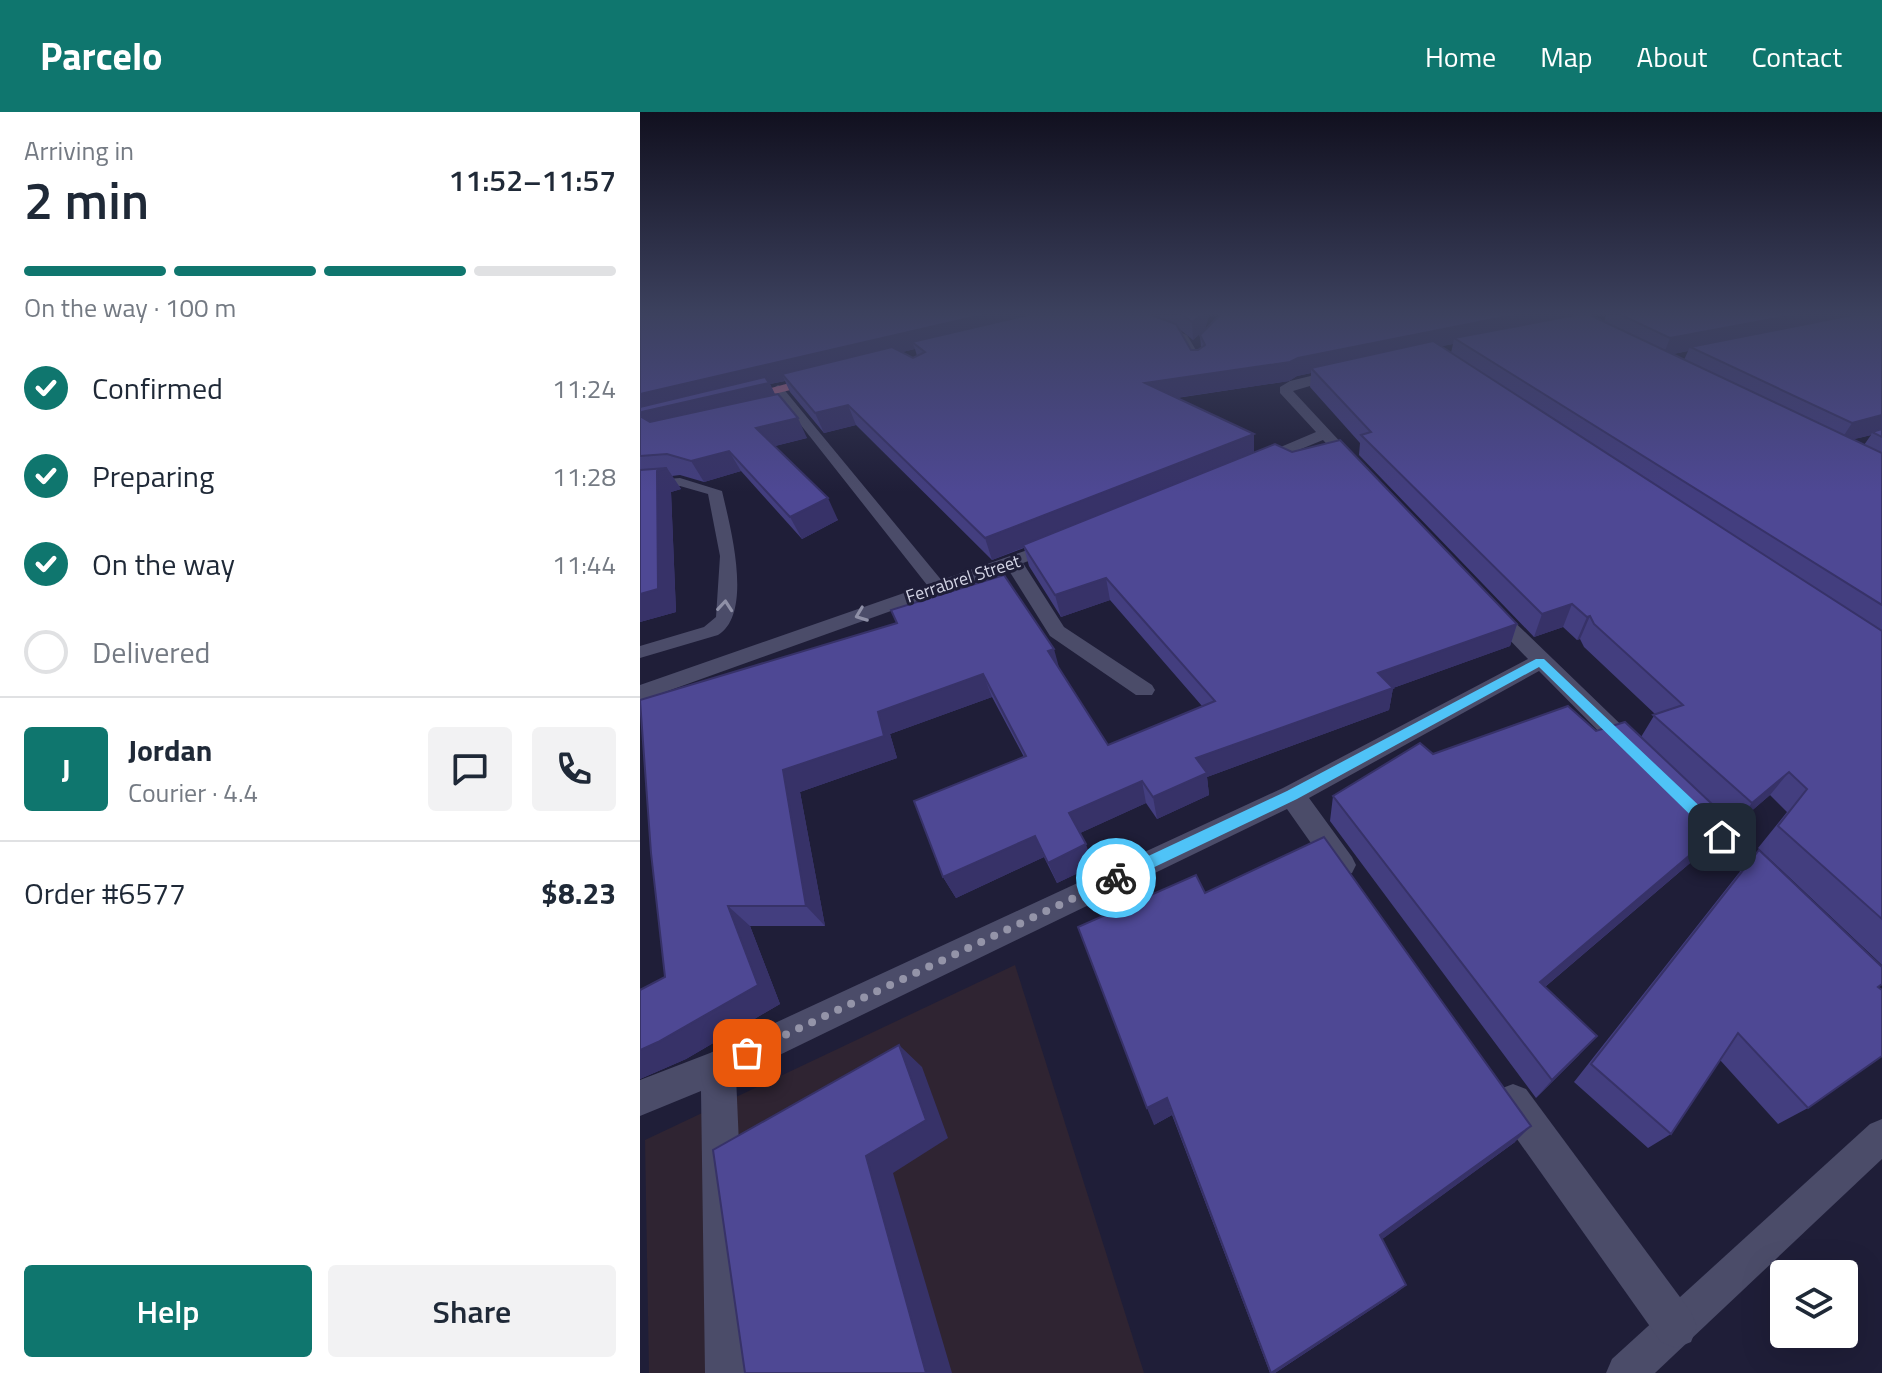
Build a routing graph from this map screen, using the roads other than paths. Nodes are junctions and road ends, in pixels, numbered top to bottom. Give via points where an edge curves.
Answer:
1 (839, 374) edge
2 (1341, 374) edge
3 (778, 389) junction
4 (733, 400) edge
5 (1325, 434) junction
6 (1240, 469) edge
7 (1368, 480) edge
8 (640, 485) edge
9 (1071, 539) edge
10 (1014, 563) junction
11 (937, 586) junction
12 (1475, 593) edge
13 (640, 652) edge
14 (1540, 661) junction
15 (1144, 690) dead end
16 (640, 693) edge
17 (1643, 760) edge
18 (1677, 793) edge
19 (1292, 795) junction
20 (1357, 886) edge
21 (1791, 903) edge
22 (718, 1067) junction
23 (1498, 1080) edge
24 (640, 1098) edge
25 (1882, 1136) edge
26 (1676, 1327) junction
27 (727, 1373) edge
28 (1626, 1373) edge

1 - 3 main road
2 - 5 street via 1289,387 1286,393
3 - 4 main road
3 - 11 lane via 785,407
5 - 6 street
5 - 7 street
13 -> 8 lane via 721,625 728,556 715,491 680,482
9 - 10 street, Ferrabrel Street
10 - 11 street, Ferrabrel Street
10 - 15 street via 1057,631
11 -> 16 street, Ferrabrel Street
12 - 14 street
14 - 17 street
14 - 19 street
18 - 21 street
19 - 20 street
19 - 22 street
22 - 24 street
22 - 27 street
23 - 26 street
25 - 26 lane
26 - 28 lane

